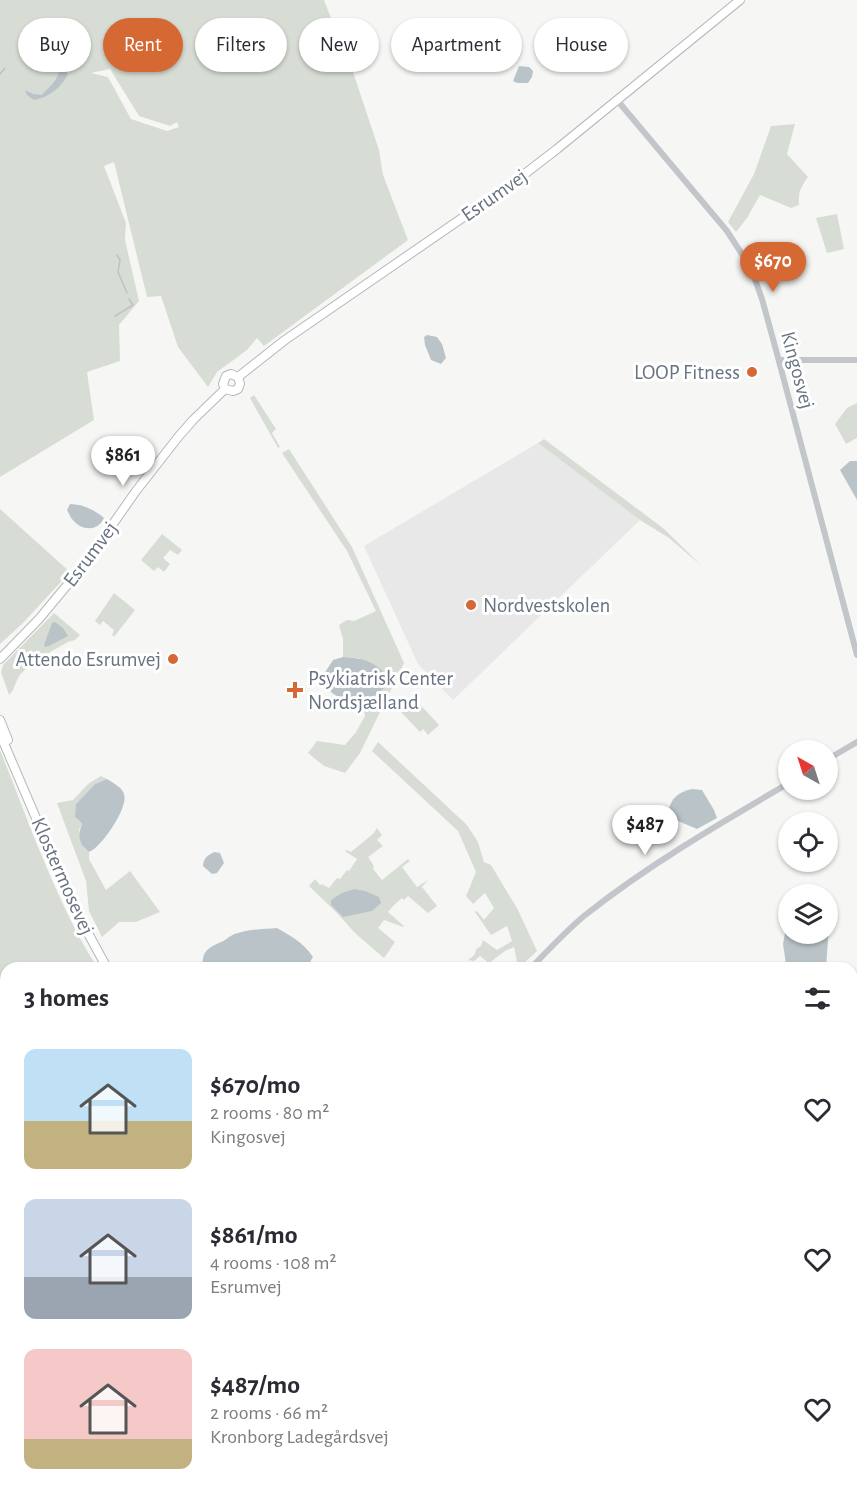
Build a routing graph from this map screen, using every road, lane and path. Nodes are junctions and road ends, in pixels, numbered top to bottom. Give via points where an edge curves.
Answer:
1 (740, 0) edge
2 (617, 100) junction
3 (779, 360) junction
4 (857, 360) edge
5 (238, 377) junction
6 (225, 389) junction
7 (47, 609) junction
8 (0, 651) edge
9 (857, 655) edge
10 (0, 659) edge
11 (0, 720) edge
12 (0, 734) edge
13 (857, 742) edge
14 (838, 753) edge
15 (22, 784) junction
16 (778, 790) edge
17 (104, 962) edge
18 (537, 962) edge

1 - 2 main road, Esrumvej
2 - 3 street, Kingosvej via 751,268
2 - 5 main road, Esrumvej via 513,183 285,340
3 - 4 street
3 - 9 street, Kingosvej
5 - 6 main road via 238,389
5 - 6 main road via 226,376
6 - 7 main road, Esrumvej via 179,436
7 - 8 main road, Esrumvej
7 - 10 main road, Esrumvej
11 - 15 main road, Klostermosevej
12 - 15 main road, Klostermosevej
13 - 14 street
15 - 17 main road, Klostermosevej via 82,924
16 - 18 street via 656,863 577,922

